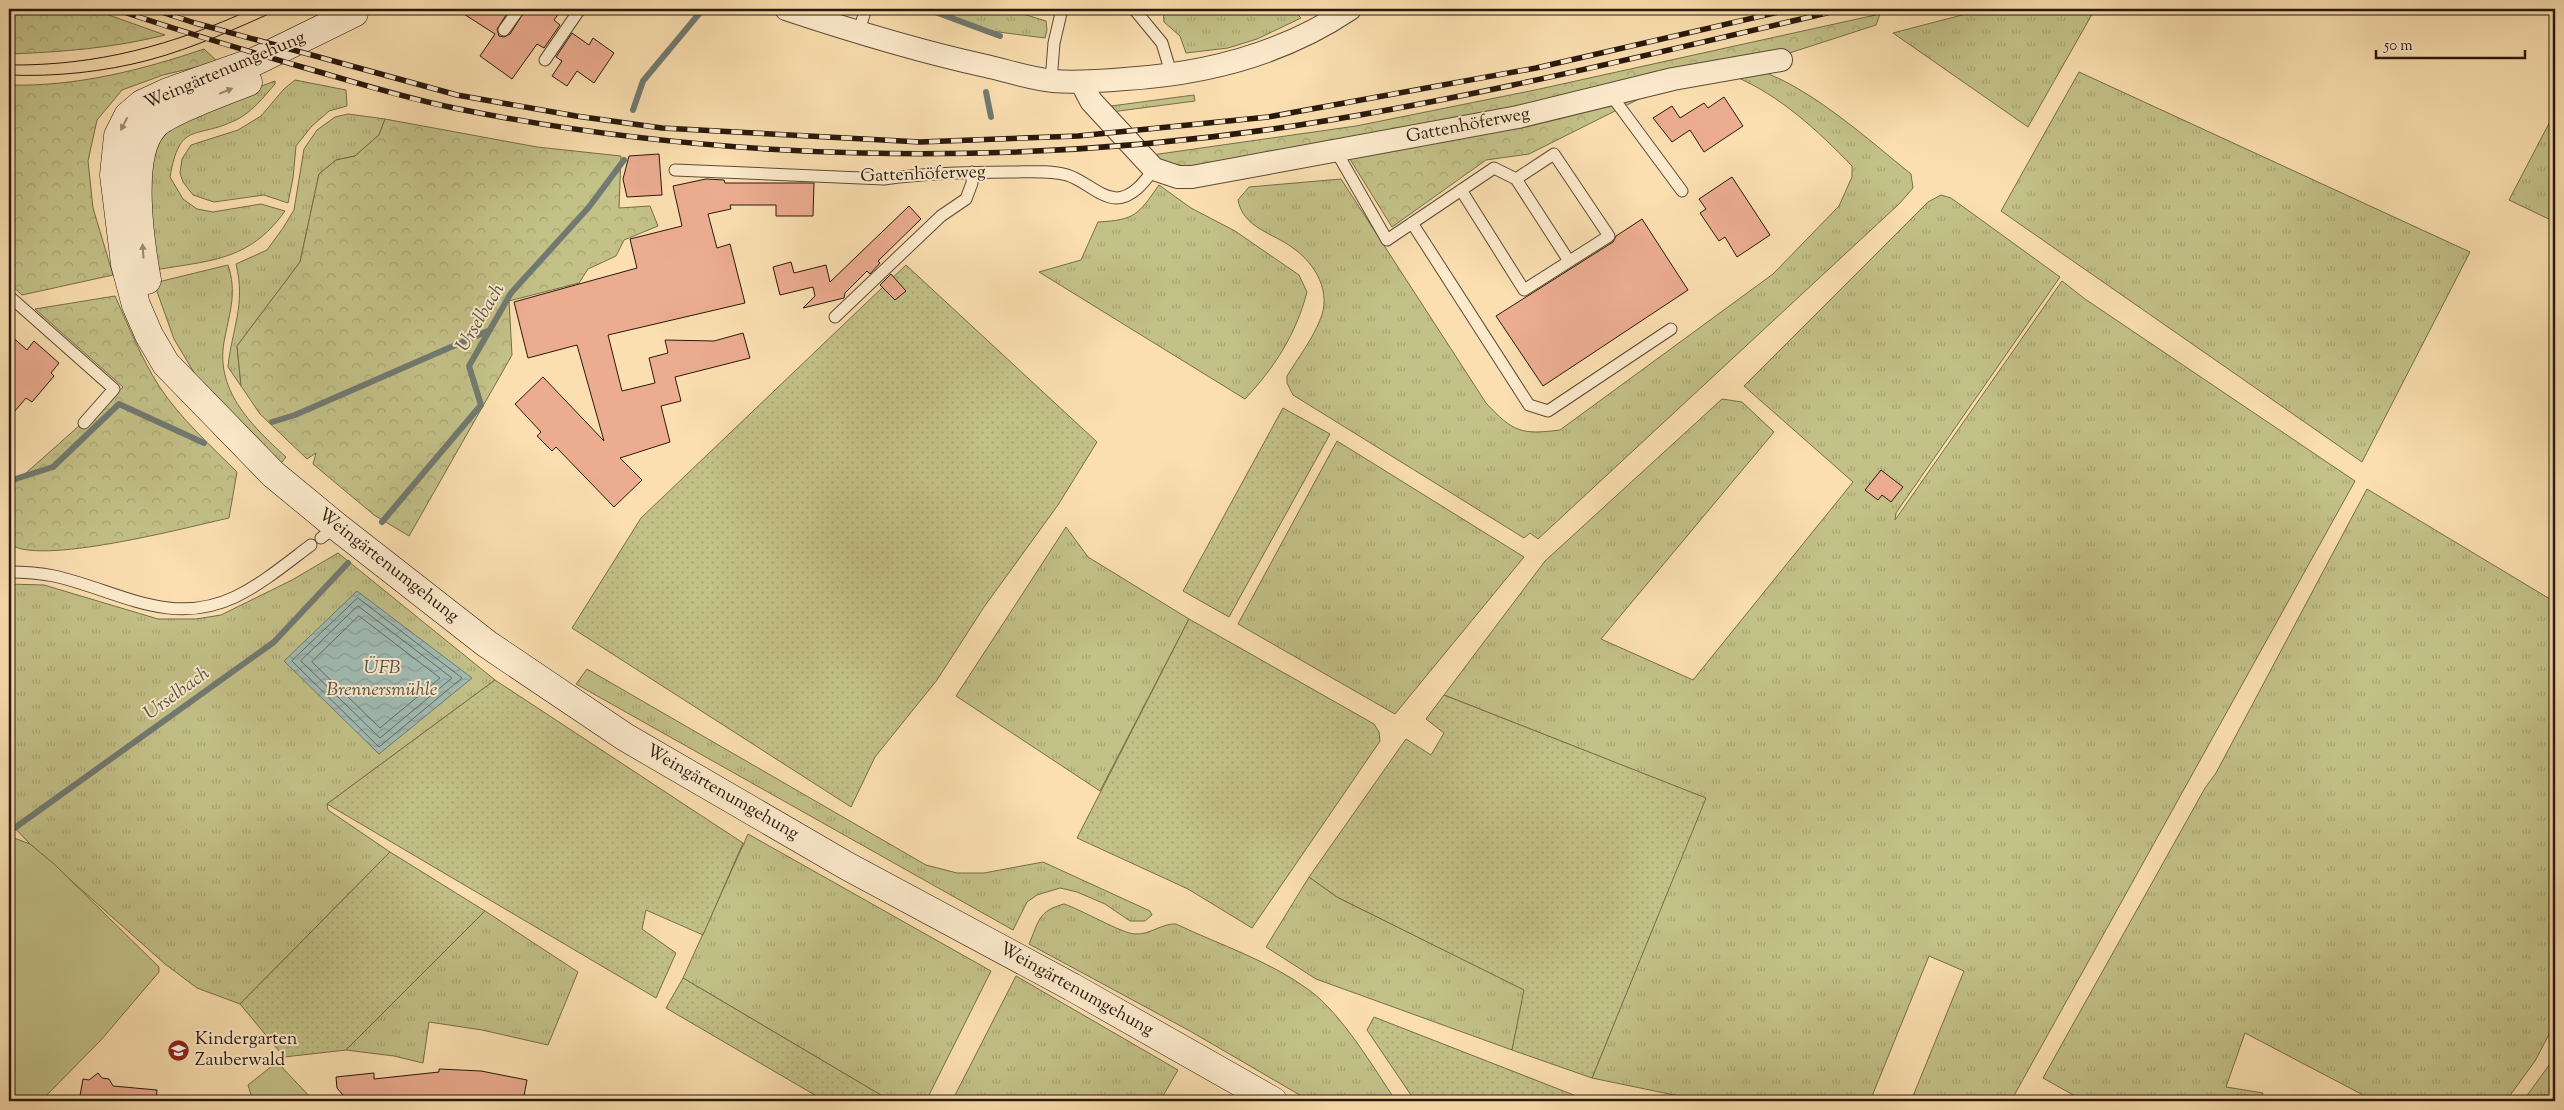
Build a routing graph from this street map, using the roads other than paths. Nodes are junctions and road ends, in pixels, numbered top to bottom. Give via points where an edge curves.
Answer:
1 (519, 9) edge
2 (580, 9) edge
3 (786, 9) edge
4 (866, 9) edge
5 (1062, 9) edge
6 (1134, 9) edge
7 (1350, 9) edge
8 (357, 11) edge
9 (504, 30) dead end
10 (858, 33) junction
11 (545, 60) dead end
12 (1781, 60) dead end
13 (1172, 76) junction
14 (1050, 81) junction
15 (1081, 82) junction
16 (1611, 95) junction
17 (1336, 151) junction
18 (1154, 169) junction
19 (675, 170) dead end
20 (972, 172) junction
21 (1516, 179) junction
22 (1461, 190) junction
23 (1682, 191) dead end
24 (1412, 223) junction
25 (1569, 261) junction
26 (9, 296) edge
27 (835, 317) dead end
28 (1671, 329) dead end
29 (84, 423) dead end
30 (323, 537) junction
31 (9, 572) edge
32 (1273, 1101) edge

1 - 9 lane
2 - 11 lane
3 - 10 street
4 - 10 lane
5 - 14 lane
6 - 13 lane via 1162,43
7 - 13 street via 1303,37 1250,57
8 - 30 main road, Weingärtenumgehung via 256,61 142,104 128,116 118,136 114,175 125,264 136,305 166,364 273,474
10 - 14 street
12 - 16 street, Gattenhöferweg via 1673,79
13 - 15 street
14 - 15 street
15 - 18 street, Gattenhöferweg via 1091,101
16 - 17 street, Gattenhöferweg via 1518,117
16 - 23 lane
17 - 18 street, Gattenhöferweg via 1192,177 1178,177
17 - 24 lane via 1387,240
18 - 20 lane, Gattenhöferweg via 1140,187 1116,198 1067,175
19 - 20 lane, Gattenhöferweg via 884,179
20 - 27 lane via 966,199 941,216
21 - 22 lane via 1494,168
21 - 25 lane
21 - 25 lane via 1554,154 1609,236
22 - 24 lane
22 - 25 lane via 1524,290
24 - 28 lane via 1530,406 1548,411
26 - 29 lane via 114,390
30 - 31 lane via 236,597 212,606 185,609 136,603 55,576
30 - 32 main road, Weingärtenumgehung via 626,737 847,866 1072,987

